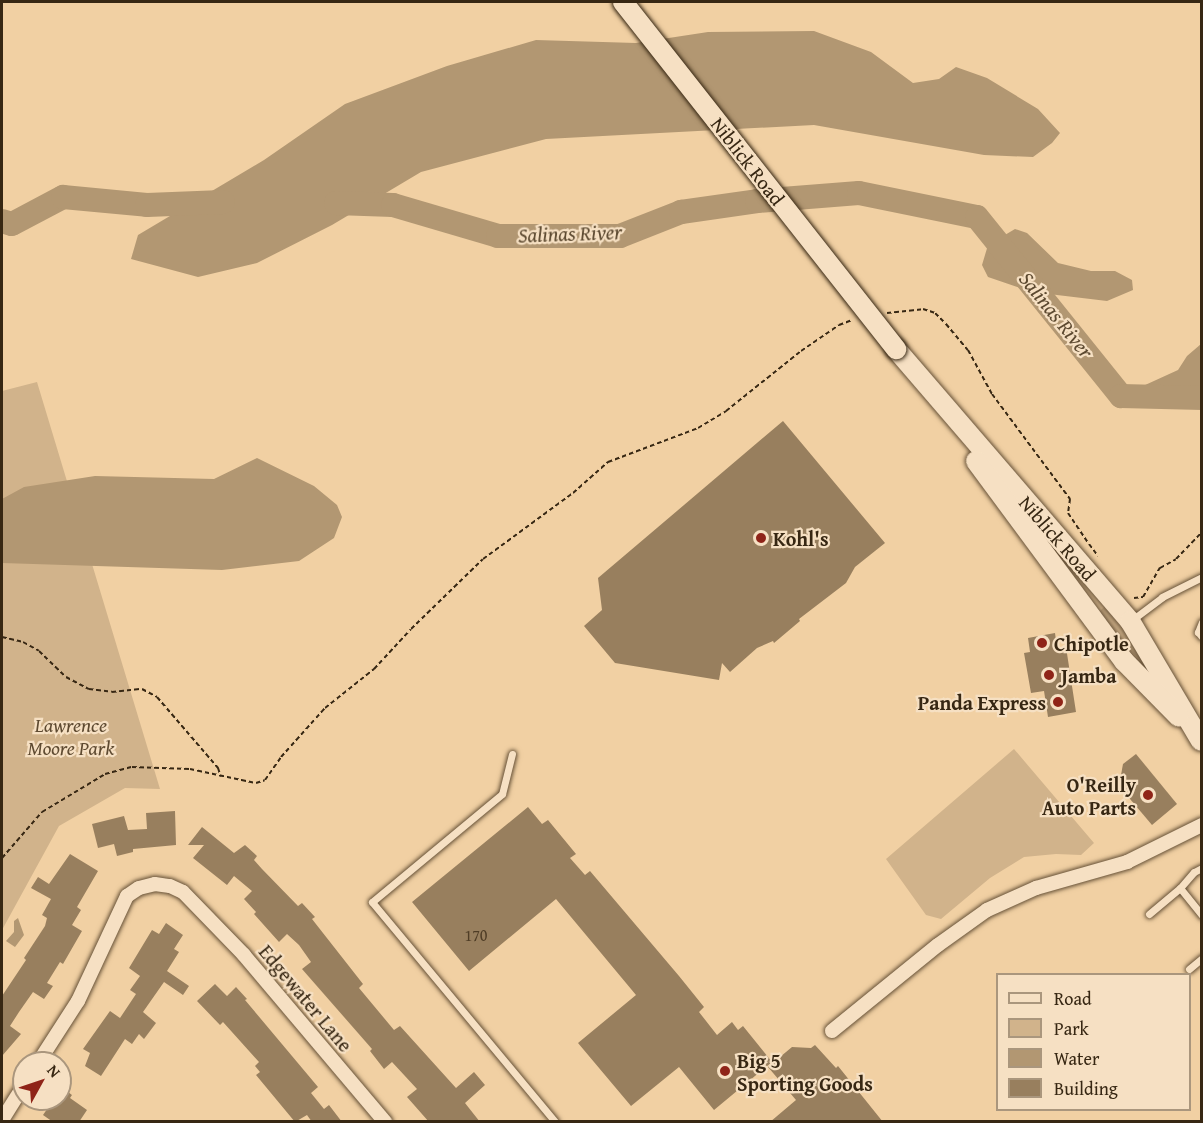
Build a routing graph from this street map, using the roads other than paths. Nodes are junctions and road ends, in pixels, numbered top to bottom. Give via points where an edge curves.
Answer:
1 (623, 2) edge
2 (896, 349) junction
3 (1202, 577) edge
4 (1130, 621) junction
5 (1202, 622) edge
6 (1202, 637) edge
7 (1202, 741) edge
8 (512, 754) dead end
9 (1202, 825) edge
10 (1202, 868) edge
11 (1180, 888) junction
12 (1149, 914) dead end
13 (1202, 915) edge
14 (1202, 958) edge
15 (1189, 969) dead end
16 (832, 1031) dead end
17 (46, 1051) edge
18 (12, 1104) edge
19 (2, 1120) edge
20 (385, 1122) edge
21 (555, 1122) edge

1 - 2 main road, Niblick Road, bridge
2 - 4 main road, Niblick Road
2 - 7 main road, Niblick Road via 1124,661
3 - 4 lane via 1162,597
4 - 7 main road, Niblick Road
5 - 6 lane via 1198,632
8 - 21 lane via 502,794 372,902
9 - 16 street via 1127,862 1036,888 987,910
10 - 11 lane
11 - 12 lane
11 - 13 lane
14 - 15 lane
17 - 20 street, Edgewater Lane via 78,1001 128,896 155,884 170,886 183,892 244,955
18 - 19 street

